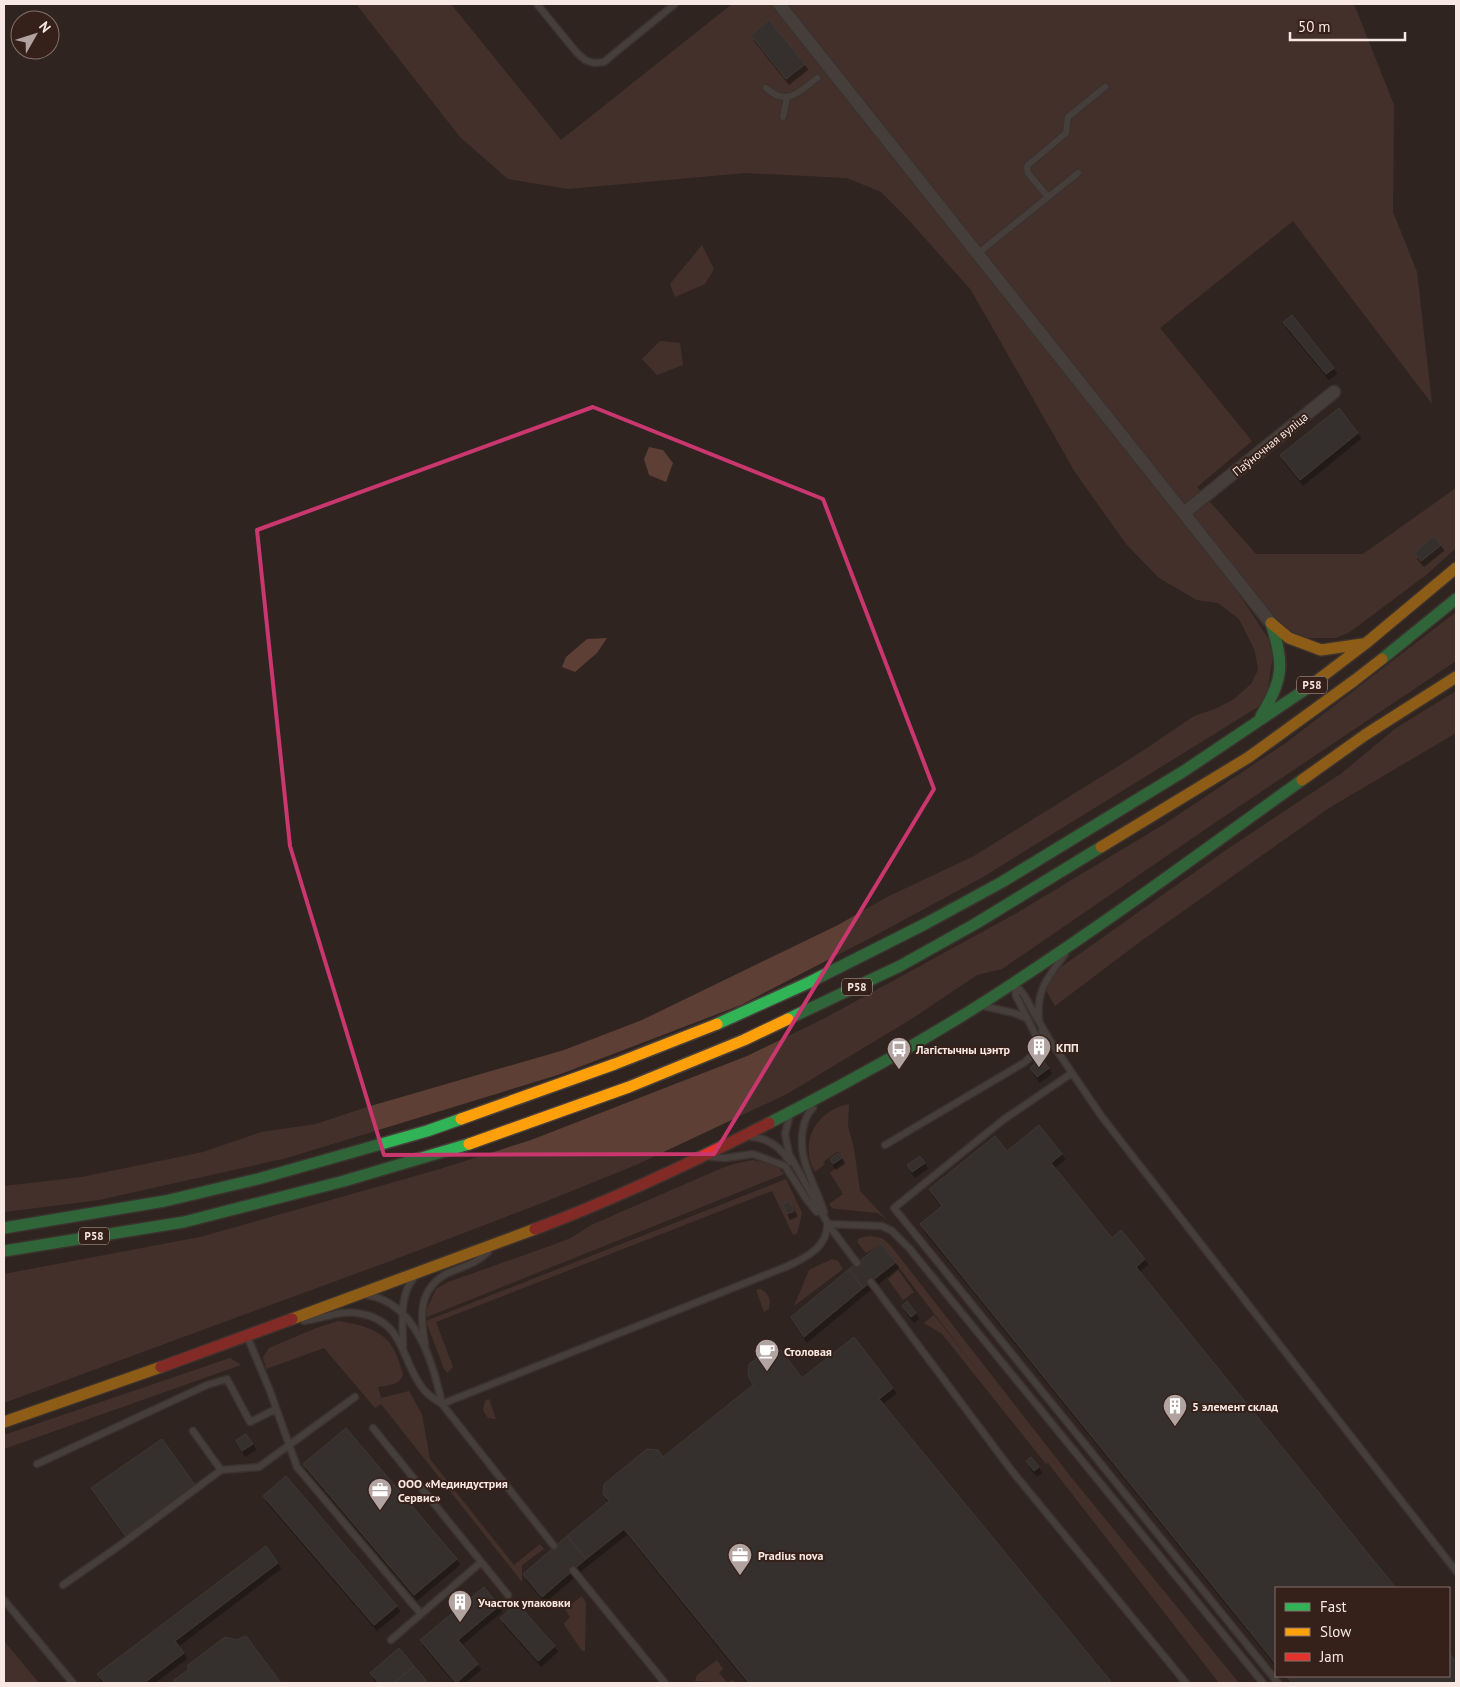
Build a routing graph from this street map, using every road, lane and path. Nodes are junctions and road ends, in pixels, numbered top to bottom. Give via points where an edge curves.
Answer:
1 (537, 4) edge
2 (675, 4) edge
3 (779, 4) edge
4 (817, 78) dead end
5 (1105, 87) dead end
6 (766, 88) dead end
7 (787, 97) junction
8 (783, 117) dead end
9 (1078, 173) dead end
10 (1048, 197) junction
11 (978, 254) junction
12 (1334, 392) dead end
13 (1184, 513) junction
14 (1456, 568) edge
15 (1456, 600) edge
16 (1271, 623) junction
17 (1365, 644) junction
18 (1456, 677) edge
19 (1256, 723) junction
20 (1075, 941) junction
21 (1014, 983) junction
22 (977, 1006) junction
23 (1027, 1019) junction
24 (1040, 1022) junction
25 (1034, 1054) junction
26 (1072, 1073) junction
27 (840, 1085) junction
28 (790, 1112) junction
29 (743, 1137) junction
30 (885, 1145) dead end
31 (705, 1156) junction
32 (801, 1177) junction
33 (828, 1224) junction
34 (4, 1228) edge
35 (494, 1244) junction
36 (4, 1250) edge
37 (857, 1263) dead end
38 (421, 1270) junction
39 (871, 1282) dead end
40 (359, 1294) junction
41 (403, 1313) junction
42 (292, 1318) junction
43 (247, 1335) junction
44 (403, 1348) junction
45 (427, 1355) junction
46 (355, 1397) dead end
47 (442, 1404) junction
48 (276, 1409) junction
49 (4, 1422) edge
50 (373, 1428) dead end
51 (193, 1431) dead end
52 (289, 1446) junction
53 (37, 1464) dead end
54 (221, 1470) junction
55 (554, 1546) dead end
56 (480, 1563) junction
57 (573, 1570) dead end
58 (1456, 1572) edge
59 (63, 1585) dead end
60 (508, 1595) dead end
61 (4, 1600) edge
62 (421, 1614) junction
63 (390, 1640) dead end
64 (73, 1683) edge
65 (665, 1683) edge
66 (1186, 1683) edge
67 (1263, 1683) edge
68 (1278, 1683) edge

1 - 2 lane via 577,53 594,63 604,62
3 - 11 street
4 - 7 lane via 794,96
5 - 10 lane via 1068,117 1066,133 1028,166 1028,173
6 - 7 lane via 773,94
7 - 8 lane
9 - 10 lane
10 - 11 lane
11 - 13 street
12 - 13 street, Паўночная вуліца
13 - 16 street
14 - 17 main road, Р58
15 - 36 main road, Р58 via 1340,692 1249,757 975,924 900,966 744,1040 629,1087 478,1141 344,1181 184,1222
16 - 17 main road via 1289,638 1321,650
16 - 19 main road via 1280,650 1281,677 1274,697
17 - 19 main road, Р58
18 - 20 main road via 1365,735
19 - 34 main road, Р58 via 1184,771 994,886 810,982 693,1034 436,1128 349,1154 165,1201
20 - 21 main road
20 - 24 lane via 1044,984 1038,1005
21 - 22 main road
21 - 23 lane via 1016,996
21 - 24 lane
22 - 23 lane via 1003,1009
22 - 27 main road
23 - 25 lane via 1038,1040
24 - 25 lane via 1043,1041
24 - 26 lane
25 - 30 lane
26 - 58 lane via 1102,1117
26 - 68 lane via 1003,1120 894,1208
27 - 28 main road
27 - 33 lane via 809,1110 800,1140 806,1168
28 - 29 main road
28 - 32 lane via 786,1144
29 - 31 main road
29 - 32 lane via 770,1142 787,1157
31 - 33 lane via 724,1158 753,1154 785,1166 807,1200
31 - 35 main road via 589,1209
32 - 33 lane
33 - 37 lane
33 - 47 lane via 821,1246 790,1265
33 - 67 lane via 882,1226 909,1248
35 - 38 main road
35 - 45 lane via 473,1264 434,1283 423,1302 421,1322
38 - 40 main road
38 - 41 lane via 411,1281
39 - 66 lane via 1012,1472
40 - 41 lane via 379,1297
40 - 42 main road
41 - 44 lane
41 - 45 lane via 413,1325
42 - 43 main road
42 - 44 lane via 317,1320 356,1312 385,1323
43 - 48 lane
43 - 49 main road
44 - 47 lane via 423,1389
45 - 47 lane
46 - 52 lane
47 - 55 lane
48 - 52 lane
48 - 53 lane via 250,1422 227,1379 207,1385
50 - 56 lane
51 - 54 lane
52 - 54 lane via 260,1467
52 - 62 lane via 297,1467
54 - 59 lane
56 - 60 lane
56 - 62 lane
57 - 65 lane
61 - 64 lane
62 - 63 lane

